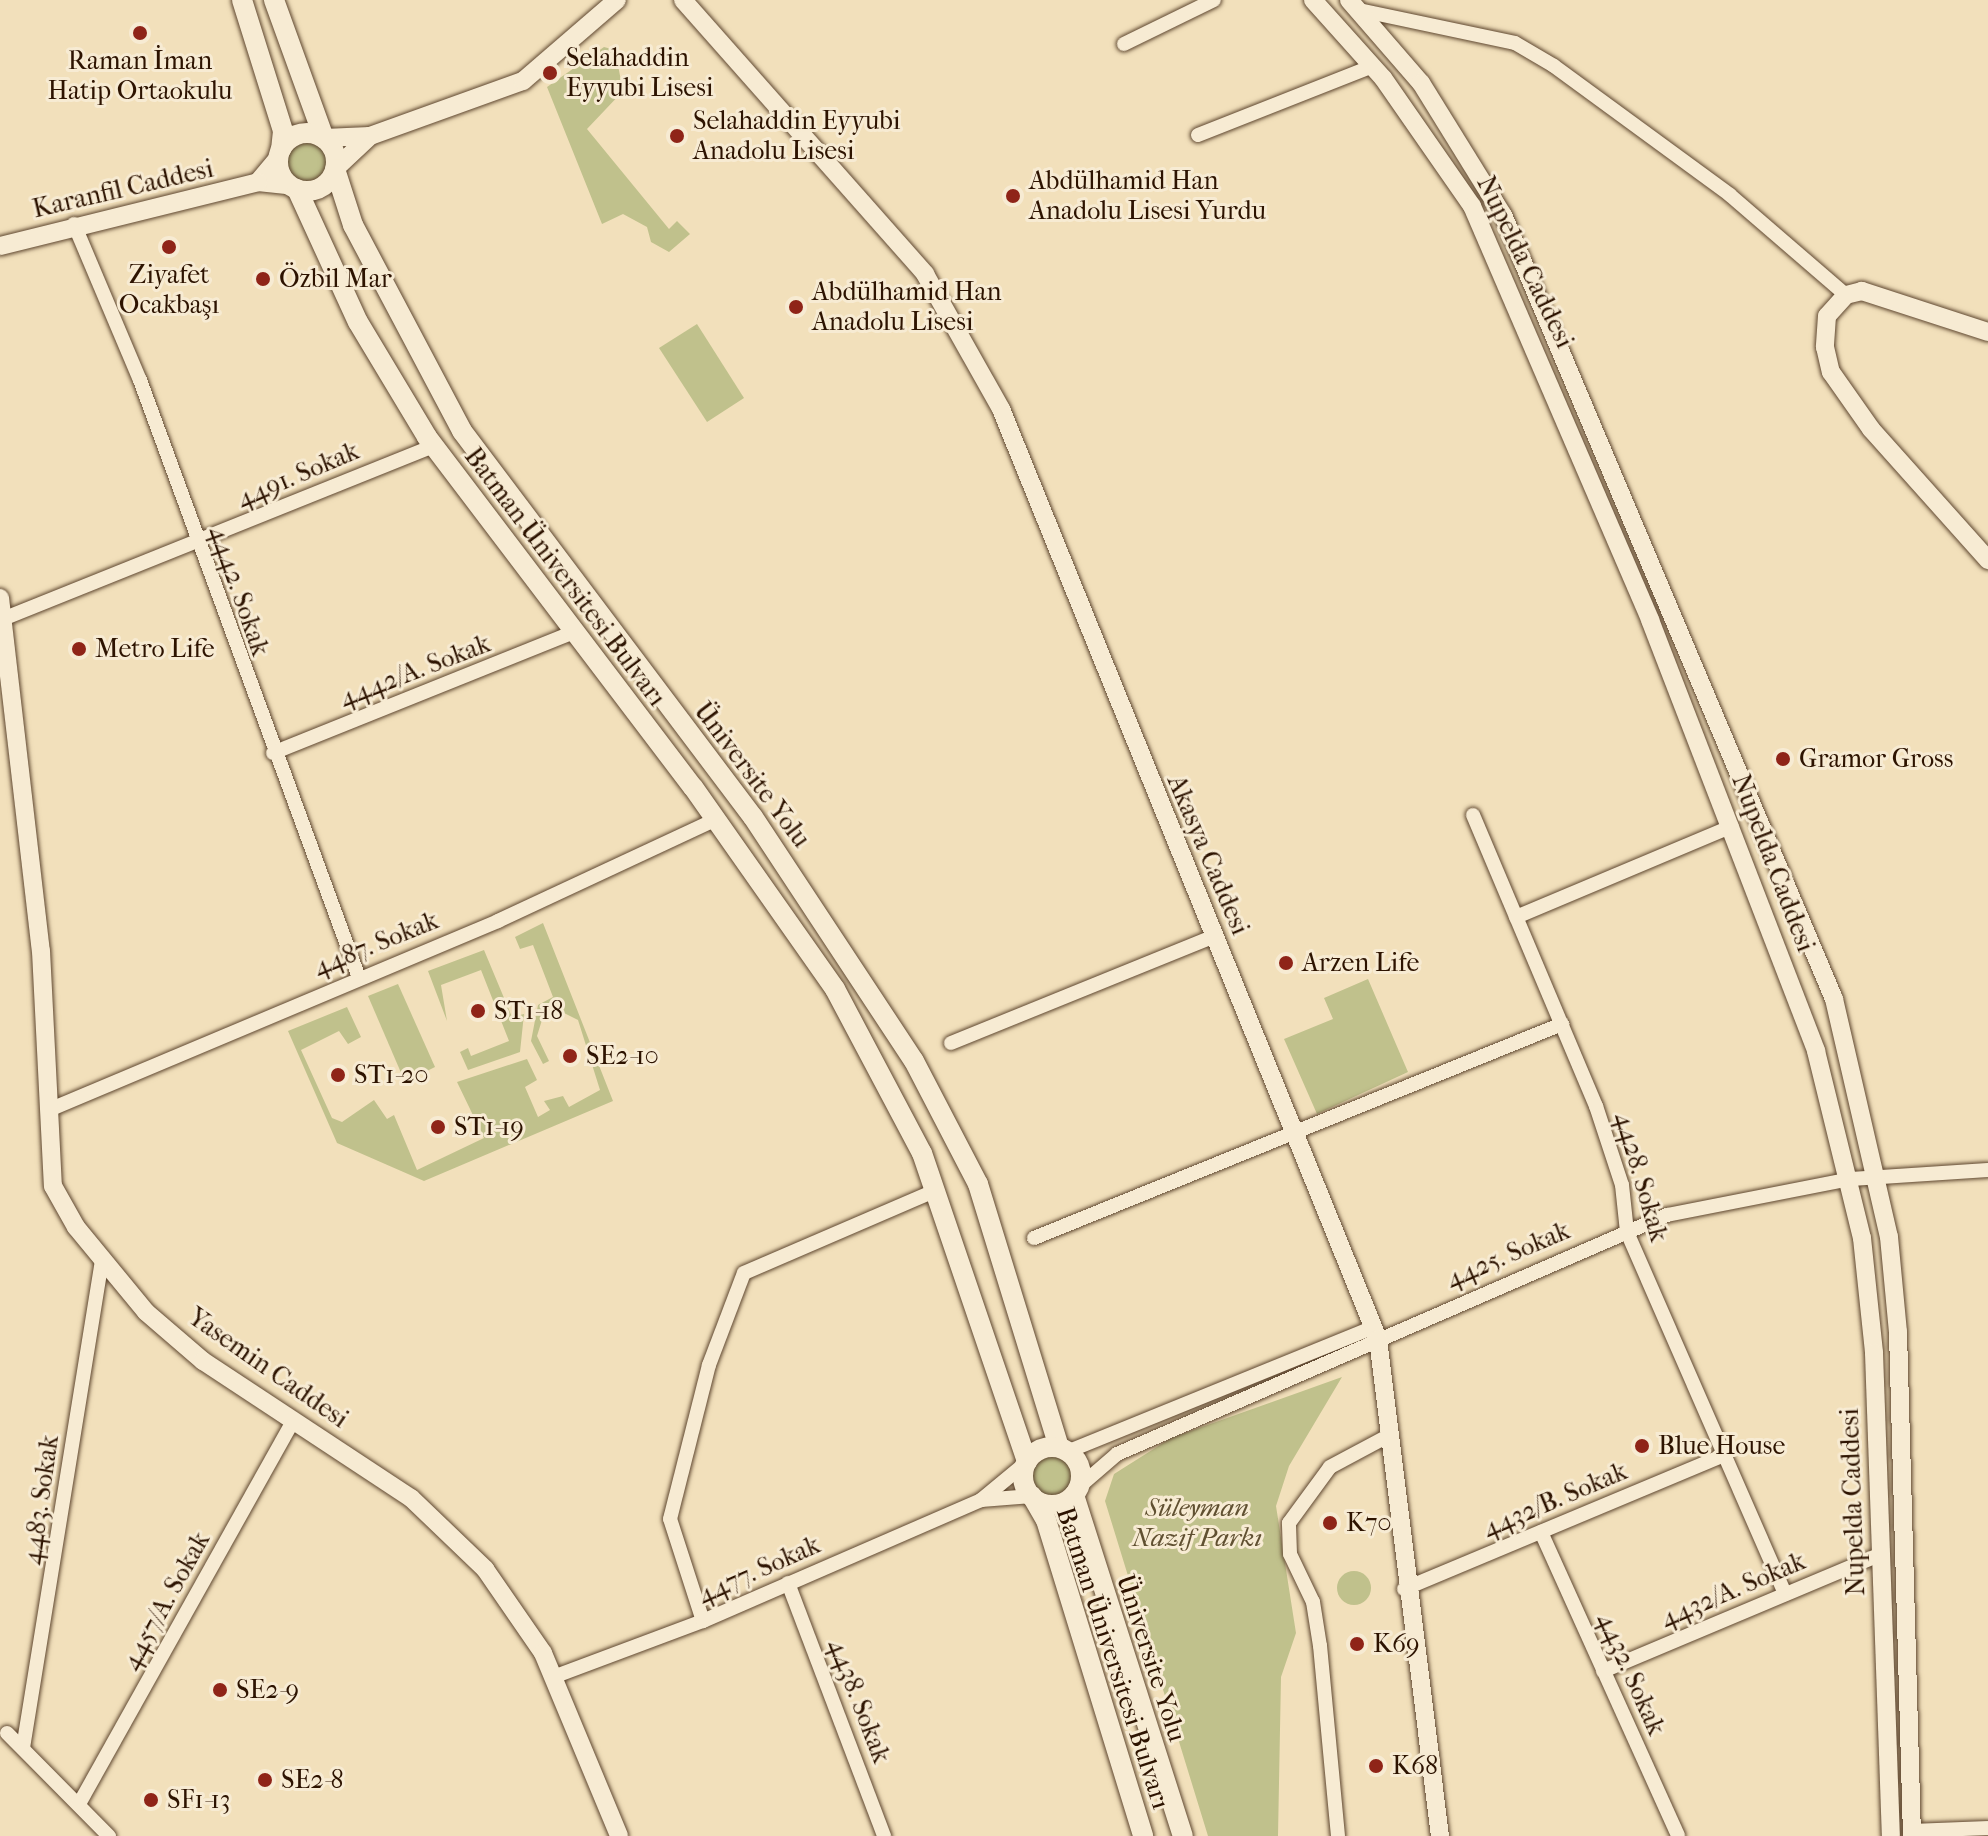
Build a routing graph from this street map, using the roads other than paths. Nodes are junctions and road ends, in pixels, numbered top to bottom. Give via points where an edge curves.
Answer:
1 (242, 0) edge
2 (274, 0) edge
3 (617, 0) edge
4 (683, 0) edge
5 (1214, 0) edge
6 (1313, 0) edge
7 (1354, 5) edge
8 (1124, 44) dead end
9 (1373, 66) junction
10 (1198, 135) dead end
11 (370, 136) junction
12 (324, 138) junction
13 (280, 154) junction
14 (335, 169) junction
15 (258, 182) junction
16 (293, 187) junction
17 (74, 224) junction
18 (0, 246) edge
19 (1846, 295) junction
20 (1988, 332) edge
21 (433, 446) junction
22 (198, 545) junction
23 (1988, 560) edge
24 (0, 598) edge
25 (3, 619) junction
26 (574, 632) junction
27 (273, 753) junction
28 (1473, 815) dead end
29 (717, 819) junction
30 (1732, 826) junction
31 (1516, 917) junction
32 (1215, 936) junction
33 (358, 975) junction
34 (1562, 1024) junction
35 (951, 1043) dead end
36 (51, 1109) junction
37 (1296, 1132) junction
38 (1988, 1170) edge
39 (1877, 1177) junction
40 (1851, 1179) junction
41 (937, 1190) junction
42 (1627, 1232) junction
43 (1034, 1238) dead end
44 (102, 1258) junction
45 (1376, 1333) junction
46 (294, 1420) junction
47 (1390, 1435) junction
48 (1064, 1449) junction
49 (1724, 1455) junction
50 (1027, 1462) junction
51 (1077, 1491) junction
52 (1032, 1496) junction
53 (981, 1500) junction
54 (1541, 1532) junction
55 (1881, 1554) junction
56 (788, 1583) junction
57 (1404, 1589) junction
58 (1785, 1594) junction
59 (703, 1621) junction
60 (1603, 1671) junction
61 (553, 1677) junction
62 (7, 1733) dead end
63 (23, 1748) junction
64 (79, 1804) junction
65 (1988, 1828) edge
66 (1912, 1833) edge
67 (109, 1836) edge
68 (619, 1836) edge
69 (884, 1836) edge
70 (1143, 1836) edge
71 (1183, 1836) edge
72 (1338, 1836) edge
73 (1440, 1836) edge
74 (1678, 1836) edge
75 (1891, 1836) edge

1 - 13 main road via 283,131
2 - 12 main road
3 - 11 street via 523,81
4 - 32 street, Akasya Caddesi via 950,310 1001,409
5 - 8 street
6 - 9 street, Nupelda Caddesi
7 - 19 street via 1515,43 1730,195
7 - 39 street, Nupelda Caddesi via 1421,83 1503,215 1834,999
9 - 10 street
9 - 30 street, Nupelda Caddesi via 1472,206 1546,366
11 - 12 street
11 - 14 street
12 - 13 main road via 304,133
12 - 14 main road
13 - 15 street
13 - 16 main road
14 - 16 main road via 325,185
14 - 48 main road, Üniversite Yolu via 359,238 462,431 753,817 907,1049 978,1184
15 - 16 street
15 - 17 street, Karanfil Caddesi via 184,206
16 - 21 main road, Batman Üniversitesi Bulvarı via 358,322
17 - 18 street, Karanfil Caddesi
17 - 22 street, 4442. Sokak via 140,380
19 - 20 street via 1872,292
19 - 23 street via 1827,316 1831,372 1871,429
21 - 22 street, 4491. Sokak
21 - 26 main road, Batman Üniversitesi Bulvarı
22 - 25 street, 4491. Sokak
22 - 27 street, 4442. Sokak
24 - 25 street, Yasemin Caddesi
25 - 36 street, Yasemin Caddesi
26 - 27 street, 4442/A. Sokak
26 - 29 main road, Batman Üniversitesi Bulvarı
27 - 33 street, 4442. Sokak
28 - 31 street, 4428. Sokak
29 - 33 street, 4487. Sokak via 498,921
29 - 41 main road, Batman Üniversitesi Bulvarı via 835,989
30 - 31 street
30 - 40 street, Nupelda Caddesi via 1816,1051
31 - 34 street, 4428. Sokak
32 - 35 street
32 - 37 street, Akasya Caddesi
33 - 36 street, 4487. Sokak
34 - 37 street
34 - 42 street, 4428. Sokak via 1622,1185
36 - 44 street, Yasemin Caddesi via 46,1138 53,1186
37 - 43 street
37 - 45 street, Akasya Caddesi
38 - 39 street, 4425. Sokak
39 - 40 street, 4425. Sokak
39 - 66 street, Nupelda Caddesi via 1898,1332
40 - 42 street, 4425. Sokak via 1667,1215
40 - 55 street, Nupelda Caddesi via 1874,1353
41 - 50 main road, Batman Üniversitesi Bulvarı
41 - 59 street via 744,1273 709,1365 670,1519
42 - 45 street, 4425. Sokak
42 - 49 street, 4428. Sokak
44 - 46 street, Yasemin Caddesi via 146,1312 203,1361
44 - 63 street, 4483. Sokak
45 - 47 street, Akasya Caddesi
45 - 48 street
45 - 51 street, 4425. Sokak via 1117,1454
46 - 61 street, Yasemin Caddesi via 411,1498 485,1569
46 - 64 street, 4457/A. Sokak
47 - 57 street, Akasya Caddesi
47 - 72 street via 1330,1467 1289,1523 1290,1554 1317,1632
48 - 50 main road via 1040,1449
48 - 51 main road via 1080,1467
49 - 54 street, 4432/B. Sokak
49 - 58 street, 4428. Sokak
50 - 52 main road via 1023,1480
50 - 53 street
51 - 52 main road via 1057,1505
51 - 71 main road, Üniversite Yolu
52 - 53 street
52 - 70 main road, Batman Üniversitesi Bulvarı via 1046,1520
53 - 56 street, 4477. Sokak
54 - 57 street, 4432/B. Sokak
54 - 60 street, 4432. Sokak
55 - 58 street, 4432/A. Sokak
55 - 75 street, Nupelda Caddesi
56 - 59 street, 4477. Sokak
56 - 69 street, 4438. Sokak
57 - 73 street, Akasya Caddesi
58 - 60 street, 4432/A. Sokak
59 - 61 street, 4477. Sokak
60 - 74 street, 4432. Sokak
61 - 68 street, Yasemin Caddesi
62 - 63 street
63 - 64 street
64 - 67 street
65 - 66 street

